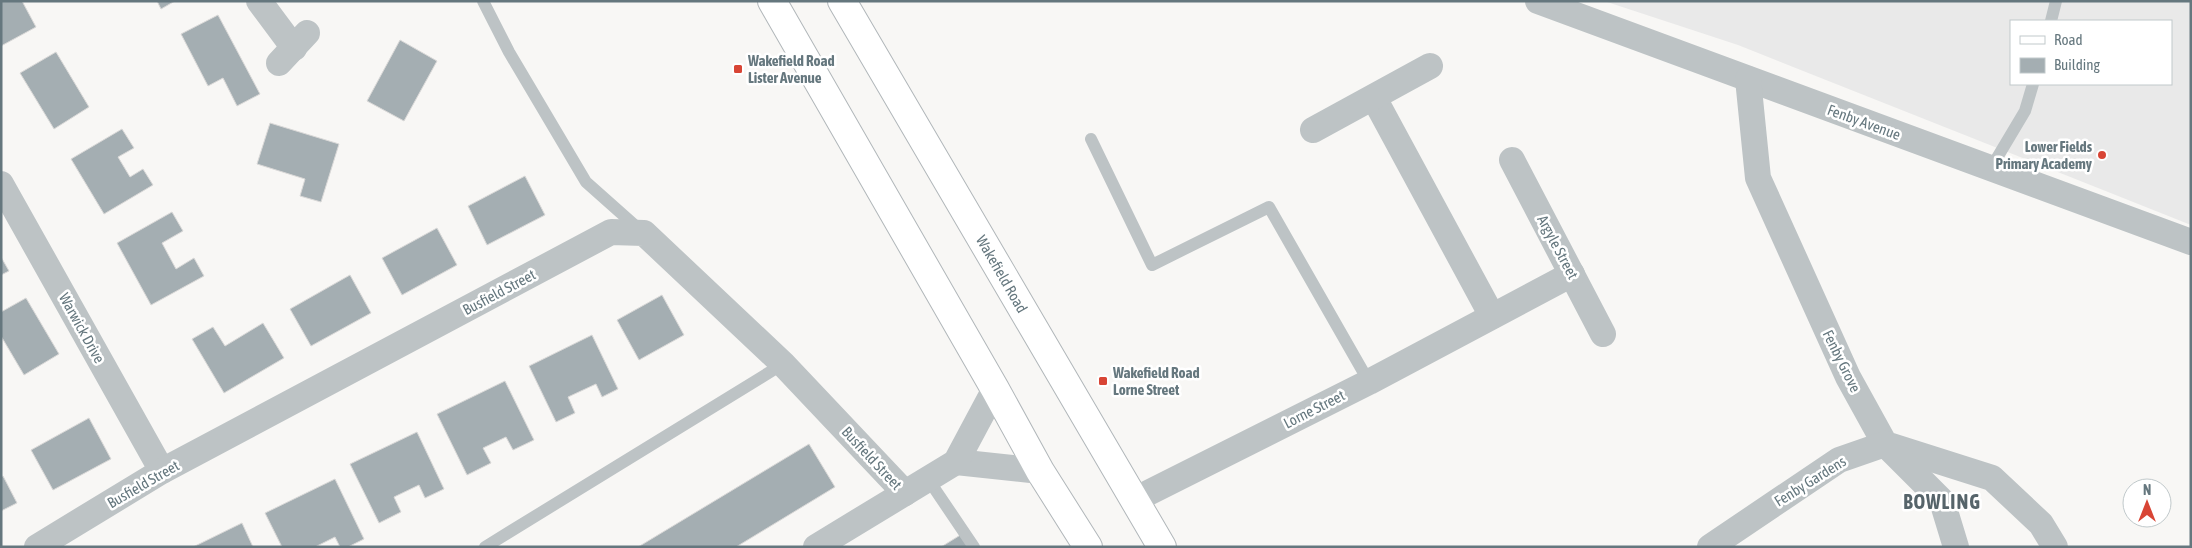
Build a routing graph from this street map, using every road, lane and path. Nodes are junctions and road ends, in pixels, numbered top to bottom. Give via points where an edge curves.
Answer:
1 (259, 1) edge
2 (483, 1) edge
3 (772, 1) edge
4 (842, 1) edge
5 (1538, 1) edge
6 (2056, 1) edge
7 (2051, 20) edge
8 (293, 48) dead end
9 (1430, 66) dead end
10 (1748, 79) junction
11 (2033, 85) edge
12 (1374, 98) junction
13 (1313, 130) dead end
14 (1091, 139) dead end
15 (1512, 160) dead end
16 (1990, 168) junction
17 (1, 184) edge
18 (644, 233) junction
19 (2191, 242) edge
20 (1572, 274) junction
21 (1492, 316) junction
22 (1603, 334) dead end
23 (783, 364) junction
24 (1369, 382) junction
25 (995, 389) junction
26 (1885, 444) junction
27 (956, 462) junction
28 (1040, 471) junction
29 (162, 472) junction
30 (928, 479) junction
31 (905, 493) junction
32 (1134, 500) junction
33 (1743, 537) edge
34 (37, 547) edge
35 (485, 547) edge
36 (816, 547) edge
37 (974, 547) edge
38 (1088, 547) edge
39 (1162, 547) edge
40 (1710, 547) edge
41 (1956, 547) edge
42 (2055, 547) edge

1 - 8 street
2 - 18 lane via 586,182
3 - 25 main road
4 - 32 main road, Wakefield Road
5 - 10 street, Fenby Avenue
6 - 7 lane
9 - 12 street
10 - 16 street, Fenby Avenue
10 - 26 street, Fenby Grove via 1758,178 1848,377
11 - 16 lane via 2025,111
12 - 13 street
12 - 21 street
14 - 24 lane via 1152,265 1269,207
15 - 20 street, Argyle Street
16 - 19 street, Fenby Avenue
17 - 29 street, Warwick Drive
18 - 23 street, Busfield Street
18 - 29 street, Busfield Street via 612,232
20 - 21 street, Lorne Street
20 - 22 street, Argyle Street
21 - 24 street, Lorne Street
23 - 31 street, Busfield Street
23 - 35 lane
24 - 32 street, Lorne Street
25 - 27 street
25 - 28 main road
26 - 33 street, Fenby Gardens via 1839,460
26 - 41 street, Fenby Grove via 1942,501
26 - 42 street via 1992,478 2041,524
27 - 28 street
27 - 30 street
28 - 38 main road
29 - 34 street, Busfield Street
30 - 31 street
30 - 37 lane
31 - 36 street
32 - 39 main road, Wakefield Road
33 - 40 street, Fenby Gardens

